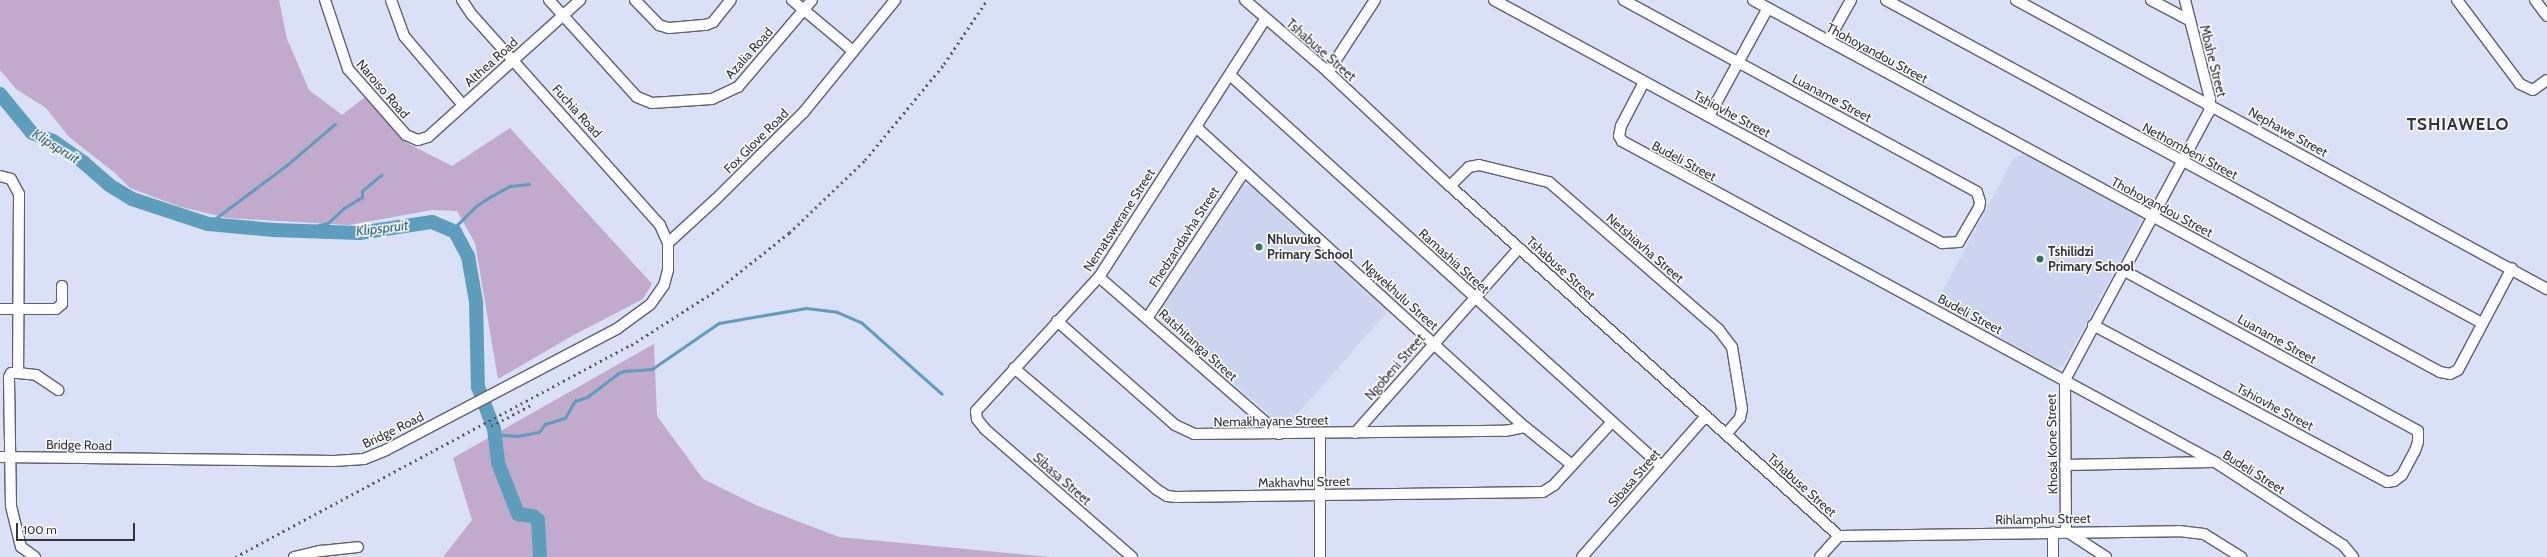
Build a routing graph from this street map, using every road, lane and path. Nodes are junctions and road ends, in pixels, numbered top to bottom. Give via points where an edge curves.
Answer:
1 (325, 0) edge
2 (391, 0) edge
3 (462, 0) edge
4 (550, 0) edge
5 (580, 0) edge
6 (635, 0) edge
7 (731, 0) edge
8 (792, 0) edge
9 (812, 0) edge
10 (895, 0) edge
11 (1245, 0) edge
12 (1375, 0) edge
13 (1494, 0) edge
14 (1624, 0) edge
15 (1753, 0) edge
16 (1851, 0) edge
17 (1886, 0) edge
18 (2016, 0) edge
19 (2151, 0) edge
20 (2185, 0) edge
21 (2457, 0) edge
22 (2535, 0) edge
23 (1768, 8) junction
24 (804, 10) junction
25 (563, 15) junction
26 (2547, 16) edge
27 (1265, 19) junction
28 (2189, 20) junction
29 (1828, 41) junction
30 (853, 51) junction
31 (513, 60) junction
32 (1738, 62) junction
33 (1328, 72) junction
34 (1230, 75) junction
35 (2547, 80) edge
36 (1644, 82) junction
37 (463, 105) junction
38 (2211, 105) junction
39 (1709, 116) junction
40 (1196, 126) junction
41 (418, 140) joint
42 (2182, 162) junction
43 (1244, 172) junction
44 (0, 176) edge
45 (1450, 186) junction
46 (2151, 216) junction
47 (1959, 242) joint
48 (668, 243) junction
49 (1519, 248) junction
50 (2512, 268) junction
51 (2123, 270) junction
52 (1099, 277) junction
53 (62, 286) dead end
54 (2545, 287) edge
55 (1475, 297) junction
56 (0, 309) edge
57 (18, 309) junction
58 (1148, 317) junction
59 (1057, 321) junction
60 (2482, 323) junction
61 (2093, 325) junction
62 (1433, 343) junction
63 (1014, 368) junction
64 (18, 373) junction
65 (2065, 380) junction
66 (58, 390) dead end
67 (1706, 416) junction
68 (977, 419) joint
69 (1612, 422) junction
70 (1525, 427) junction
71 (2418, 430) joint
72 (1320, 433) junction
73 (1354, 433) junction
74 (1279, 434) junction
75 (1726, 434) junction
76 (5, 457) edge
77 (2215, 462) junction
78 (1572, 465) junction
79 (2065, 465) junction
80 (1661, 466) junction
81 (1321, 495) junction
82 (2066, 531) junction
83 (2053, 532) junction
84 (1839, 536) junction
85 (358, 547) dead end
86 (35, 557) edge
87 (294, 557) edge
88 (1132, 557) edge
89 (1320, 557) edge
90 (1582, 557) edge
91 (1820, 557) edge
92 (2053, 557) edge
93 (2106, 557) edge
94 (2241, 557) edge
95 (2353, 557) edge

1 - 41 street, Naroiso Road via 348,69 406,135
2 - 37 street via 404,36
3 - 31 street, Fuchia Road
4 - 25 street, Azalia Road
5 - 25 street, Althea Road
6 - 7 street via 659,25 669,28 706,25 713,22
8 - 24 street
9 - 24 street, Azalia Road
10 - 30 street, Fox Glove Road
11 - 27 street, Tshabuse Street
12 - 33 street
13 - 36 street, Tshiovhe Street
14 - 32 street, Luaname Street
15 - 23 street, Thohoyandou Street
16 - 29 street
17 - 42 street, Nethombeni Street
18 - 38 street, Nephawe Street
19 - 28 street
20 - 28 street, Mbahe Street
21 - 35 street via 2520,84 2534,90
22 - 26 street
23 - 29 street, Thohoyandou Street
23 - 32 street
24 - 25 street, Azalia Road via 738,88 712,99 652,103 637,97
24 - 30 street
25 - 31 street, Althea Road
27 - 33 street, Tshabuse Street
27 - 34 street, Nematswerane Street
28 - 38 street, Mbahe Street
29 - 46 street, Thohoyandou Street
30 - 48 street, Fox Glove Road via 803,113
31 - 37 street, Althea Road
31 - 48 street, Fuchia Road via 652,214
32 - 39 street
32 - 47 street, Luaname Street via 1976,192 1980,202 1979,208
33 - 45 street, Tshabuse Street
34 - 40 street, Nematswerane Street
34 - 55 street, Ramashia Street
36 - 39 street, Tshiovhe Street
36 - 65 street, Budeli Street via 1621,126 1619,136 1622,142
37 - 41 street, Althea Road via 428,137
38 - 42 street, Mbahe Street
38 - 50 street, Nephawe Street
39 - 47 street, Tshiovhe Street via 1942,243
40 - 43 street, Ngwekhulu Street
40 - 52 street, Nematswerane Street
42 - 46 street, Mbahe Street
42 - 60 street, Nethombeni Street
43 - 58 street, Fhedzandavha Street
43 - 62 street, Ngwekhulu Street
44 - 57 street via 11,179 19,194
45 - 49 street, Tshabuse Street
45 - 75 street, Netshiavha Street via 1469,167 1479,165 1548,182 1719,330 1732,347 1742,409 1740,418
46 - 51 street, Mbahe Street
46 - 60 street, Thohoyandou Street via 2443,373 2450,374 2458,370
48 - 76 street, Bridge Road via 666,281 650,305 618,328 386,450 356,461
49 - 55 street, Ngobeni Street
49 - 67 street, Tshabuse Street
50 - 54 street, Nephawe Street
50 - 60 street, Thohoyandou Street
51 - 61 street, Mbahe Street
51 - 71 street, Luaname Street
52 - 58 street, Ratshitanga Street
52 - 59 street, Nematswerane Street
53 - 57 street via 62,301 59,307
55 - 62 street, Ngobeni Street
55 - 69 street, Ramashia Street
56 - 57 street
57 - 64 street
58 - 74 street, Ratshitanga Street
59 - 63 street, Nematswerane Street
59 - 74 street, Nemakhayane Street via 1180,429 1202,435
61 - 65 street, Mbahe Street
61 - 71 street, Tshiovhe Street via 2387,482 2394,481 2402,475 2417,447
62 - 70 street, Ngwekhulu Street
62 - 73 street, Ngobeni Street
63 - 68 street, Nematswerane Street via 978,407
63 - 81 street, Makhavhu Street via 1167,496
64 - 66 street via 36,375
64 - 76 street via 11,373 9,377
65 - 77 street, Budeli Street
65 - 79 street, Khosa Kone Street
67 - 75 street, Tshabuse Street
67 - 80 street, Sibasa Street
68 - 88 street, Sibasa Street
69 - 78 street, Makhavhu Street
69 - 80 street, Ramashia Street
70 - 73 street, Nemakhayane Street via 1505,431
70 - 78 street, Ngwekhulu Street
72 - 73 street, Nemakhayane Street
72 - 74 street, Nemakhayane Street
72 - 81 street
75 - 84 street, Tshabuse Street
76 - 86 street via 11,506 21,547
77 - 79 street
77 - 95 street, Budeli Street via 2343,545
78 - 81 street, Makhavhu Street via 1554,485 1543,492
79 - 82 street, Khosa Kone Street
80 - 90 street, Sibasa Street
81 - 89 street
82 - 83 street, Rihlamphu Street
82 - 93 street
82 - 94 street, Rihlamphu Street via 2197,532
83 - 84 street, Rihlamphu Street
83 - 92 street
84 - 91 street, Tshabuse Street
85 - 87 street

